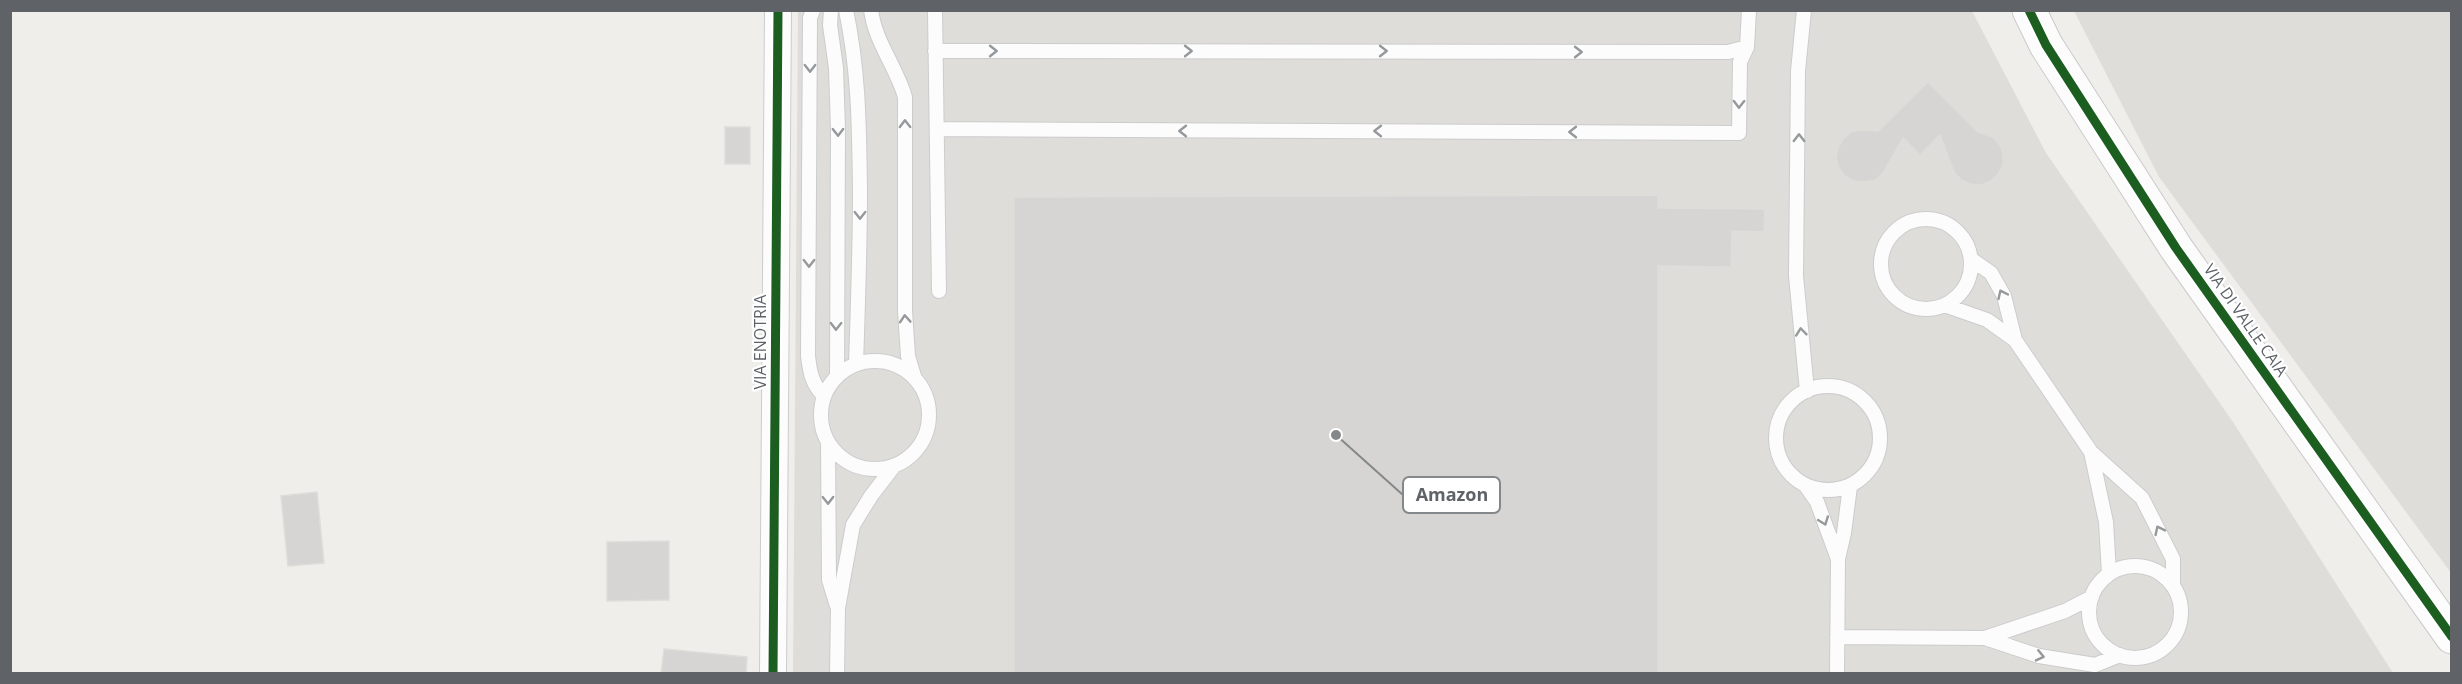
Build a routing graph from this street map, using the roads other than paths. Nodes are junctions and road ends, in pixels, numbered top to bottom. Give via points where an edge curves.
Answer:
1 (778, 10) edge
2 (813, 10) edge
3 (831, 10) edge
4 (846, 10) edge
5 (871, 10) edge
6 (935, 10) edge
7 (1749, 10) edge
8 (1804, 10) edge
9 (2029, 10) edge
10 (1747, 47) junction
11 (935, 51) junction
12 (937, 129) junction
13 (1971, 259) junction
14 (939, 291) dead end
15 (1944, 305) junction
16 (2015, 340) junction
17 (856, 364) junction
18 (914, 376) junction
19 (837, 377) junction
20 (1807, 391) junction
21 (824, 396) junction
22 (828, 442) junction
23 (2091, 452) junction
24 (894, 466) junction
25 (1806, 486) junction
26 (1850, 486) junction
27 (1838, 559) junction
28 (2109, 574) junction
29 (2173, 585) junction
30 (2092, 597) junction
31 (838, 608) junction
32 (1837, 637) junction
33 (2451, 637) edge
34 (1985, 638) junction
35 (2120, 655) junction
36 (773, 674) edge
37 (837, 674) edge
38 (1837, 674) edge

1 - 36 street, VIA ENOTRIA
2 -> 21 lane via 808,356 815,388
3 -> 19 lane via 838,130
4 -> 17 lane via 859,100
18 -> 5 lane via 904,311 905,97 894,66 873,28
6 - 11 lane
7 - 10 lane
20 -> 8 lane via 1796,276 1798,71
9 - 33 street, VIA DI VALLE CAIA via 2046,45 2176,248
11 -> 10 lane via 1728,52
10 -> 12 lane via 1740,62 1739,133
11 - 12 lane
12 - 14 lane
13 - 15 lane via 1965,287
13 - 15 lane via 1960,233 1935,219 1907,221 1886,240 1880,268 1891,294 1916,308
16 -> 13 lane via 2004,296 1991,273
15 - 16 lane via 1987,320
16 - 23 lane
17 - 18 lane via 886,362
17 - 19 lane
18 - 24 lane via 923,389 930,418 919,448
19 - 21 lane
20 - 25 lane via 1784,410 1776,438 1784,466
20 - 26 lane via 1821,386 1850,391 1863,399 1875,417 1880,438 1878,453 1872,467
21 - 22 lane via 822,427
22 - 24 lane via 849,463 872,469
22 -> 31 lane via 829,580
23 - 28 lane via 2106,522
29 -> 23 lane via 2173,559 2142,498
24 - 31 lane via 853,525
25 - 26 lane via 1820,490
25 -> 27 lane via 1817,502
26 - 27 lane
27 - 32 lane
28 - 29 lane via 2136,566 2151,568
28 - 30 lane
29 - 35 lane via 2181,613 2172,640 2148,656
30 - 34 lane via 2065,611
30 - 35 lane via 2089,611 2097,638
31 - 37 lane
32 - 34 lane
32 - 38 lane
34 -> 35 lane via 2039,656 2095,665

